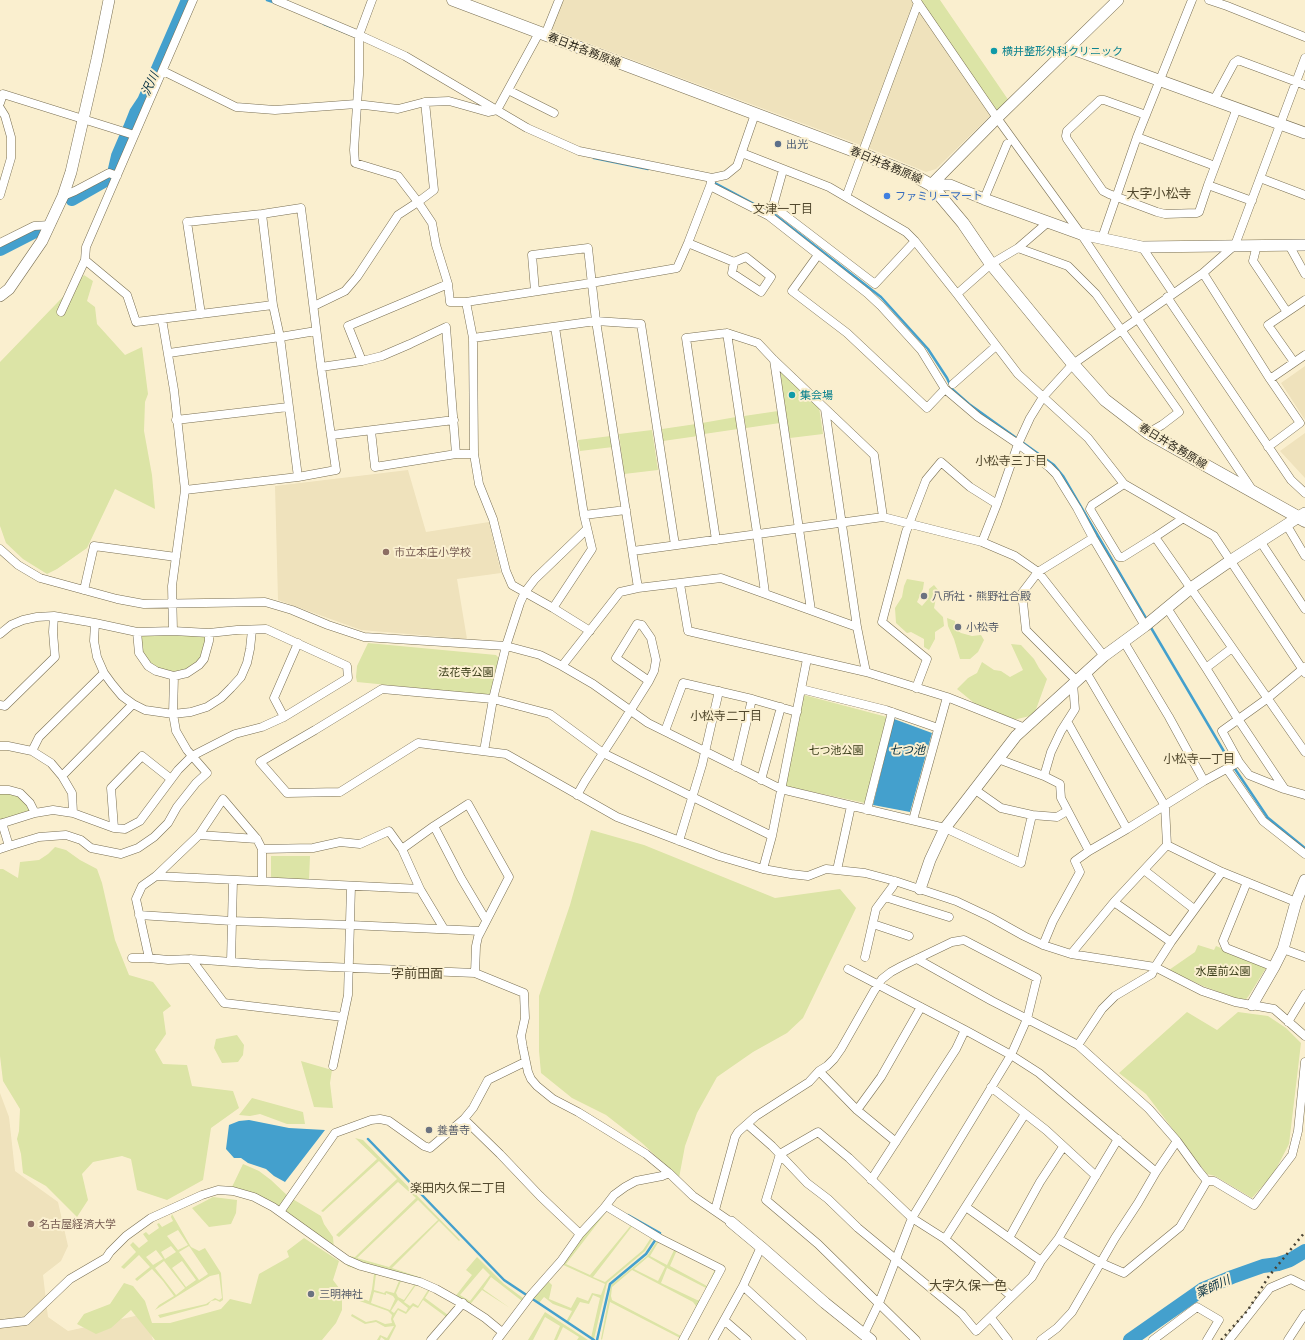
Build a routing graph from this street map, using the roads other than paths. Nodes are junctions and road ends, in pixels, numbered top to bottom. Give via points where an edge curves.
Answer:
1 (109, 0) edge
2 (192, 0) edge
3 (276, 0) edge
4 (372, 0) edge
5 (453, 0) edge
6 (559, 0) edge
7 (1118, 0) edge
8 (1192, 0) edge
9 (1209, 0) edge
10 (917, 1) edge
11 (1228, 3) edge
12 (542, 34) junction
13 (359, 35) junction
14 (1305, 37) edge
15 (1070, 48) junction
16 (1305, 58) edge
17 (163, 71) junction
18 (1160, 80) junction
19 (1296, 81) junction
20 (1305, 84) edge
21 (508, 90) junction
22 (1214, 100) junction
23 (425, 102) junction
24 (0, 103) edge
25 (356, 104) junction
26 (0, 108) edge
27 (1237, 108) junction
28 (497, 110) junction
29 (554, 113) dead end
30 (755, 114) junction
31 (1146, 116) junction
32 (997, 118) junction
33 (83, 119) junction
34 (1281, 124) junction
35 (1305, 133) edge
36 (134, 135) junction
37 (1137, 137) junction
38 (1007, 144) dead end
39 (742, 153) junction
40 (862, 154) junction
41 (1215, 166) junction
42 (784, 170) junction
43 (117, 176) junction
44 (1260, 178) junction
45 (711, 182) junction
46 (931, 185) junction
47 (1208, 185) junction
48 (0, 195) edge
49 (1305, 195) edge
50 (63, 196) junction
51 (846, 197) junction
52 (1116, 197) junction
53 (984, 199) junction
54 (1252, 201) junction
55 (418, 202) junction
56 (262, 214) junction
57 (1047, 222) junction
58 (50, 225) junction
59 (1080, 234) junction
60 (1102, 238) junction
61 (915, 241) junction
62 (0, 243) edge
63 (688, 243) junction
64 (1235, 245) junction
65 (1257, 245) junction
66 (1288, 245) junction
67 (1305, 245) edge
68 (1142, 247) junction
69 (1018, 248) junction
70 (818, 255) junction
71 (85, 260) junction
72 (734, 262) junction
73 (991, 264) junction
74 (1202, 273) junction
75 (1305, 274) edge
76 (591, 283) junction
77 (448, 284) junction
78 (535, 291) junction
79 (957, 294) junction
80 (1170, 295) junction
81 (0, 296) edge
82 (1305, 300) edge
83 (466, 302) junction
84 (273, 305) junction
85 (314, 306) junction
86 (61, 312) dead end
87 (1287, 312) junction
88 (201, 314) junction
89 (162, 319) junction
90 (1137, 319) junction
91 (596, 321) junction
92 (555, 327) junction
93 (316, 331) junction
94 (1121, 331) junction
95 (727, 333) junction
96 (280, 337) junction
97 (473, 338) junction
98 (996, 346) junction
99 (169, 354) junction
100 (1305, 355) edge
101 (774, 360) junction
102 (362, 361) junction
103 (1294, 362) junction
104 (1073, 364) junction
105 (321, 367) junction
106 (1270, 379) junction
107 (953, 384) dead end
108 (945, 390) junction
109 (1043, 397) junction
110 (288, 407) junction
111 (825, 409) junction
112 (176, 420) junction
113 (454, 420) junction
114 (371, 431) junction
115 (1148, 434) junction
116 (332, 435) junction
117 (1018, 444) junction
118 (1268, 447) junction
119 (456, 454) junction
120 (474, 454) junction
121 (298, 477) junction
122 (1124, 484) junction
123 (184, 490) junction
124 (1255, 492) junction
125 (1305, 493) edge
126 (998, 504) junction
127 (626, 510) junction
128 (584, 515) junction
129 (883, 517) junction
130 (1303, 517) edge
131 (1182, 518) junction
132 (841, 523) junction
133 (910, 524) junction
134 (1286, 524) junction
135 (800, 528) junction
136 (587, 529) junction
137 (757, 533) junction
138 (1155, 537) junction
139 (1093, 538) junction
140 (716, 540) junction
141 (1260, 541) junction
142 (982, 542) junction
143 (675, 545) junction
144 (0, 549) edge
145 (633, 551) junction
146 (1305, 556) edge
147 (176, 558) junction
148 (1230, 561) junction
149 (1038, 572) junction
150 (680, 584) junction
151 (638, 588) junction
152 (1191, 588) junction
153 (84, 590) junction
154 (525, 592) junction
155 (765, 594) junction
156 (172, 604) junction
157 (553, 608) junction
158 (1167, 608) junction
159 (1305, 608) edge
160 (811, 610) junction
161 (54, 616) junction
162 (95, 623) junction
163 (1145, 626) junction
164 (857, 627) junction
165 (252, 630) junction
166 (173, 631) junction
167 (590, 631) junction
168 (136, 632) junction
169 (209, 633) junction
170 (0, 634) edge
171 (1124, 642) junction
172 (298, 643) junction
173 (506, 646) junction
174 (1232, 648) junction
175 (1104, 656) junction
176 (808, 659) junction
177 (562, 666) junction
178 (1206, 668) junction
179 (1304, 670) edge
180 (866, 672) junction
181 (1086, 672) junction
182 (104, 673) junction
183 (174, 676) junction
184 (649, 681) junction
185 (1075, 681) junction
186 (916, 688) junction
187 (801, 689) junction
188 (719, 691) junction
189 (947, 697) junction
190 (752, 698) junction
191 (1268, 698) junction
192 (493, 699) junction
193 (132, 704) junction
194 (0, 705) edge
195 (781, 707) junction
196 (630, 711) junction
197 (797, 712) junction
198 (892, 712) junction
199 (173, 714) junction
200 (284, 717) junction
201 (1238, 719) junction
202 (1068, 723) junction
203 (938, 728) junction
204 (1025, 728) junction
205 (665, 731) junction
206 (0, 746) edge
207 (32, 750) junction
208 (484, 751) junction
209 (704, 751) junction
210 (1305, 752) edge
211 (603, 753) junction
212 (192, 756) junction
213 (998, 759) junction
214 (1239, 762) junction
215 (736, 767) junction
216 (1227, 769) junction
217 (62, 776) junction
218 (1044, 776) junction
219 (171, 780) junction
220 (762, 780) junction
221 (1204, 781) junction
222 (781, 789) junction
223 (974, 789) junction
224 (1284, 789) junction
225 (0, 790) edge
226 (1305, 794) edge
227 (577, 795) junction
228 (693, 797) junction
229 (851, 806) junction
230 (1165, 806) junction
231 (867, 810) junction
232 (1067, 811) junction
233 (35, 812) junction
234 (73, 813) junction
235 (1032, 815) junction
236 (913, 820) junction
237 (1, 823) edge
238 (434, 826) junction
239 (114, 828) junction
240 (945, 828) junction
241 (1127, 829) junction
242 (199, 835) junction
243 (772, 836) junction
244 (256, 838) junction
245 (680, 841) junction
246 (1167, 844) junction
247 (9, 846) junction
248 (262, 849) junction
249 (0, 850) edge
250 (402, 850) junction
251 (1089, 851) junction
252 (1305, 854) edge
253 (763, 870) junction
254 (836, 870) junction
255 (1144, 870) junction
256 (1222, 872) junction
257 (156, 876) junction
258 (233, 880) junction
259 (262, 880) junction
260 (1305, 880) edge
261 (895, 881) junction
262 (1247, 882) junction
263 (351, 886) junction
264 (420, 889) junction
265 (920, 889) junction
266 (885, 897) junction
267 (1114, 902) junction
268 (1296, 902) junction
269 (1194, 909) junction
270 (139, 914) junction
271 (949, 916) dead end
272 (486, 920) junction
273 (232, 921) junction
274 (873, 924) junction
275 (350, 925) junction
276 (444, 929) junction
277 (481, 931) junction
278 (909, 936) dead end
279 (1171, 942) junction
280 (1043, 945) junction
281 (1283, 949) junction
282 (1072, 954) junction
283 (865, 957) dead end
284 (1305, 957) edge
285 (132, 958) dead end
286 (149, 958) junction
287 (191, 959) junction
288 (917, 959) junction
289 (231, 962) junction
290 (349, 967) junction
291 (1155, 967) junction
292 (1274, 967) junction
293 (848, 969) dead end
294 (475, 973) junction
295 (878, 985) junction
296 (1305, 994) edge
297 (1252, 1005) junction
298 (921, 1007) junction
299 (343, 1016) junction
300 (1027, 1019) junction
301 (1288, 1022) junction
302 (966, 1030) junction
303 (1305, 1036) edge
304 (1078, 1045) junction
305 (1011, 1055) junction
306 (525, 1062) junction
307 (1305, 1062) edge
308 (333, 1066) dead end
309 (819, 1071) junction
310 (990, 1087) junction
311 (857, 1110) junction
312 (1025, 1114) junction
313 (464, 1119) junction
314 (747, 1124) junction
315 (1118, 1139) junction
316 (1177, 1141) junction
317 (896, 1142) junction
318 (1063, 1147) junction
319 (780, 1154) junction
320 (1156, 1172) junction
321 (669, 1173) junction
322 (1096, 1176) junction
323 (871, 1180) junction
324 (1207, 1181) junction
325 (606, 1206) junction
326 (966, 1207) junction
327 (715, 1210) junction
328 (280, 1212) junction
329 (912, 1218) junction
330 (730, 1222) joint
331 (580, 1234) junction
332 (1009, 1238) junction
333 (945, 1239) junction
334 (1058, 1239) junction
335 (761, 1246) junction
336 (895, 1260) junction
337 (1041, 1261) junction
338 (1101, 1263) junction
339 (743, 1286) junction
340 (1305, 1286) edge
341 (1011, 1296) junction
342 (462, 1303) junction
343 (879, 1303) junction
344 (1305, 1314) edge
345 (991, 1318) junction
346 (724, 1320) junction
347 (0, 1324) edge
348 (502, 1332) junction
349 (867, 1337) edge
350 (431, 1340) edge
351 (497, 1340) edge
352 (684, 1340) edge
353 (713, 1340) edge
354 (747, 1340) edge
355 (802, 1340) edge
356 (916, 1340) edge
357 (1008, 1340) edge
358 (1041, 1340) edge
359 (1153, 1340) edge
360 (1207, 1340) edge
361 (1229, 1340) edge
362 (1288, 1340) edge

1 - 33 street
2 - 17 street
3 - 13 street
4 - 13 street
5 - 12 main road, 春日井各務原線
6 - 12 street
7 - 15 street
8 - 18 street
9 - 11 street
10 - 32 street
10 - 40 street
11 - 14 street
12 - 21 street
12 - 30 main road, 春日井各務原線
13 - 25 street
13 - 28 street via 405,56
15 - 18 street
15 - 32 street
16 - 19 street
17 - 25 street via 236,107 275,110
17 - 36 street
18 - 22 street
18 - 31 street
19 - 20 street
19 - 22 street via 1238,60
19 - 34 street
21 - 28 street
21 - 29 street
22 - 27 street
23 - 25 street via 398,109
23 - 28 street via 449,101 488,112
23 - 55 street via 434,190
24 - 33 street via 3,94
25 - 55 street via 355,163 398,176
26 - 48 street via 11,137 11,158
27 - 34 street
27 - 41 street
28 - 45 street via 527,128 579,151
30 - 39 street
30 - 40 main road, 春日井各務原線
31 - 37 street
31 - 52 street via 1100,100 1067,131 1067,139 1103,191
32 - 46 street
32 - 59 street
33 - 36 street
33 - 50 street
34 - 35 street
34 - 44 street
36 - 43 street
37 - 41 street
37 - 52 street
38 - 53 street
39 - 42 street
39 - 45 street via 737,166
40 - 46 main road, 春日井各務原線
40 - 51 street
41 - 47 street
42 - 51 street via 829,187
42 - 61 street via 773,206 875,284
43 - 50 street via 109,173
43 - 71 street via 86,247
44 - 49 street
44 - 54 street
45 - 63 street
45 - 70 street via 769,216
46 - 53 street via 950,186
46 - 73 main road, 春日井各務原線 via 963,223
47 - 52 street via 1198,212 1194,214 1160,213
47 - 54 street
50 - 58 street
51 - 61 street via 906,232
52 - 60 street
53 - 57 street
54 - 64 street
55 - 77 street via 432,223
55 - 85 street via 398,215 346,291
56 - 84 street
56 - 85 street via 301,208
56 - 88 street via 187,222
57 - 59 street
57 - 69 street
58 - 62 street via 34,226
58 - 81 street via 22,271 9,289
59 - 60 street
59 - 90 street
60 - 68 street
61 - 79 street
63 - 72 street
63 - 76 street via 677,268
64 - 65 street
64 - 68 street
64 - 74 street
65 - 66 street
65 - 87 street via 1253,261
66 - 67 street
66 - 75 street
68 - 80 street
69 - 73 street
69 - 94 street via 1068,266 1096,294
70 - 108 street via 881,306 921,350
70 - 108 street via 792,291 847,333 927,408
71 - 86 street
71 - 89 street via 127,295 136,322
72 - 72 street via 746,258 771,277 761,292 732,273
73 - 79 street
73 - 104 main road, 春日井各務原線
74 - 80 street
74 - 106 street
76 - 78 street
76 - 78 street via 588,248 532,255
76 - 91 street
77 - 83 street via 450,302
77 - 102 street via 348,326
78 - 83 street
79 - 98 street
80 - 90 street
80 - 118 street
82 - 87 street
83 - 97 street
84 - 88 street
84 - 96 street
85 - 93 street
87 - 103 street via 1268,325
88 - 89 street
89 - 99 street
90 - 94 street
90 - 124 street
91 - 92 street
91 - 127 street
91 - 143 street via 641,324
92 - 97 street
92 - 128 street
93 - 96 street
93 - 105 street
94 - 104 street
94 - 115 street via 1179,412
95 - 101 street via 758,343
95 - 137 street
95 - 140 street via 686,338
96 - 99 street
96 - 110 street
97 - 120 street
98 - 107 street
98 - 109 street via 1018,374
99 - 112 street
100 - 103 street
101 - 111 street
101 - 135 street
102 - 105 street
102 - 113 street via 382,356 446,327
103 - 106 street
104 - 109 street
104 - 115 main road, 春日井各務原線 via 1105,400
105 - 116 street
106 - 118 street via 1300,423
108 - 117 street via 978,417
109 - 117 street
109 - 122 street via 1088,438
110 - 112 street
110 - 121 street
111 - 129 street via 874,455
111 - 132 street
112 - 123 street
113 - 114 street
113 - 119 street
114 - 116 street
114 - 119 street via 375,467
115 - 124 main road, 春日井各務原線
116 - 121 street via 336,470
117 - 126 street
117 - 139 street via 1056,474
118 - 125 street via 1291,480
119 - 120 street
120 - 154 street via 479,484 493,520 506,571 512,585
121 - 123 street
122 - 131 street
122 - 138 street via 1092,505 1090,509 1119,557
123 - 147 street
124 - 130 main road, 春日井各務原線
126 - 133 street via 970,487 941,462 926,480
126 - 142 street
127 - 128 street
127 - 145 street
128 - 136 street
129 - 132 street
129 - 133 street
130 - 134 street
131 - 138 street
131 - 148 street via 1214,536
132 - 135 street
132 - 164 street
133 - 142 street
133 - 186 street via 882,622 927,659
134 - 141 street
134 - 146 street
135 - 137 street
135 - 160 street
136 - 154 street
136 - 157 street via 592,549
137 - 140 street
137 - 155 street
138 - 152 street
139 - 149 street
139 - 163 street
140 - 143 street
141 - 148 street
141 - 159 street
142 - 149 street via 1015,556
143 - 145 street
144 - 153 street via 18,565 40,578
145 - 151 street
147 - 153 street via 94,546
147 - 156 street
148 - 152 street
148 - 179 street
149 - 175 street
149 - 185 street via 1022,593 1026,630
150 - 151 street
150 - 155 street via 721,578
150 - 176 street via 688,631
151 - 167 street via 620,592
152 - 158 street
152 - 174 street
153 - 156 street via 144,604
154 - 157 street
154 - 173 street
155 - 160 street
156 - 166 street
156 - 173 street via 264,602 364,637
157 - 167 street
158 - 163 street
158 - 178 street
160 - 164 street
161 - 162 street
161 - 170 street via 23,620
161 - 194 street via 55,657 5,706
162 - 168 street
162 - 182 street via 94,641
163 - 171 street
164 - 180 street
165 - 169 street
165 - 172 street via 266,629
165 - 199 street via 247,663 241,677 231,688 207,707
166 - 168 street
166 - 169 street
167 - 177 street
168 - 183 street via 139,653 148,666
169 - 183 street via 210,642 204,659 187,673
171 - 175 street
171 - 221 street
172 - 200 street via 274,698
172 - 200 street via 347,666 348,678
173 - 177 street via 540,655
173 - 192 street
174 - 178 street
174 - 191 street
175 - 181 street
176 - 180 street
176 - 187 street
177 - 196 street via 593,684
178 - 201 street
179 - 191 street
180 - 186 street
181 - 185 street
181 - 230 street
182 - 193 street via 122,696
182 - 207 street via 39,737
183 - 199 street
184 - 184 street via 656,660 651,638 642,625 637,624 616,658
184 - 196 street
185 - 202 street via 1075,709
185 - 204 street
186 - 189 street
187 - 197 street
187 - 198 street
188 - 190 street
188 - 205 street via 683,683
188 - 209 street
189 - 203 street
189 - 204 street
190 - 195 street
190 - 215 street
191 - 201 street
191 - 210 street
192 - 208 street
192 - 208 street via 382,689 260,762 287,793 340,792 418,743
192 - 211 street via 550,714
193 - 199 street via 145,710
193 - 217 street
195 - 197 street
195 - 220 street
196 - 205 street
196 - 211 street
197 - 222 street
198 - 203 street
198 - 231 street
199 - 212 street via 176,731
200 - 212 street via 262,727 235,734
201 - 214 street via 1222,731
201 - 224 street
202 - 218 street via 1051,752
202 - 241 street
203 - 236 street
204 - 213 street
205 - 209 street
206 - 207 street
207 - 217 street via 51,763
208 - 227 street via 506,754
209 - 215 street
209 - 228 street
211 - 227 street
211 - 228 street
212 - 219 street
212 - 247 street via 207,772 161,831 138,848 121,854 106,852 61,834 39,837
213 - 218 street
213 - 223 street
214 - 216 street
214 - 224 street via 1249,775
215 - 220 street
216 - 221 street
216 - 252 street via 1262,821
217 - 234 street via 72,793
218 - 232 street via 1060,784 1061,798
219 - 239 street via 140,821 125,829
219 - 239 street via 142,756 111,788
220 - 222 street
221 - 230 street
222 - 229 street
222 - 243 street
223 - 235 street via 1001,808
223 - 240 street
224 - 226 street
225 - 233 street via 20,793
227 - 245 street via 617,818
228 - 243 street
228 - 245 street
229 - 231 street
229 - 254 street
230 - 241 street
230 - 246 street
231 - 236 street
232 - 235 street via 1056,817
232 - 251 street
233 - 234 street via 53,810
233 - 237 street
234 - 239 street
235 - 240 street via 1022,863
236 - 240 street
237 - 247 street
238 - 250 street
238 - 272 street
238 - 272 street via 468,804 509,877
240 - 265 street
241 - 251 street
242 - 244 street
242 - 244 street via 223,799
242 - 257 street
243 - 253 street
244 - 248 street
245 - 253 street
246 - 255 street
246 - 256 street
247 - 249 street
248 - 250 street via 313,848 340,842 360,844 389,831
248 - 259 street
250 - 264 street
251 - 280 street via 1075,861 1080,872
253 - 254 street via 808,876 826,869
254 - 261 street via 865,873
255 - 267 street
255 - 269 street
256 - 262 street
256 - 269 street
257 - 258 street
257 - 270 street via 142,886 136,899
258 - 259 street
258 - 273 street
259 - 263 street
260 - 268 street
261 - 265 street
261 - 266 street
262 - 268 street
262 - 292 street via 1223,941 1226,948
263 - 264 street
263 - 275 street
264 - 276 street
265 - 280 street via 956,901
266 - 271 street
266 - 274 street via 876,909
267 - 279 street
267 - 282 street
268 - 281 street
269 - 279 street
270 - 273 street
270 - 286 street
272 - 277 street
273 - 275 street
273 - 289 street
274 - 278 street
274 - 283 street
275 - 276 street
275 - 290 street
276 - 277 street
277 - 294 street via 476,946
279 - 291 street
280 - 282 street
281 - 284 street
281 - 292 street
282 - 291 street
285 - 286 street
286 - 287 street
287 - 289 street
287 - 299 street via 224,1003
288 - 295 street via 891,972
288 - 300 street
288 - 300 street via 952,942 964,940 1037,978
289 - 290 street
290 - 294 street
290 - 299 street via 348,995
291 - 297 street via 1202,991
291 - 304 street via 1152,974 1115,996
292 - 297 street
293 - 295 street
294 - 306 street via 524,992 525,1018 521,1036
295 - 298 street
295 - 309 street via 841,1050
296 - 301 street
297 - 301 street via 1274,1009
298 - 302 street
298 - 311 street via 881,1077
299 - 308 street
300 - 304 street
300 - 305 street
301 - 303 street
302 - 305 street
302 - 317 street
304 - 316 street via 1149,1109
305 - 310 street
305 - 315 street via 1039,1073
306 - 313 street via 488,1080
306 - 321 street via 531,1079 553,1099 646,1154
307 - 324 street via 1298,1132 1292,1155 1254,1205 1214,1180
309 - 311 street
309 - 314 street via 809,1082
310 - 312 street
310 - 329 street
311 - 317 street
312 - 318 street
312 - 326 street
313 - 328 street via 430,1148 389,1121 380,1119 335,1133
313 - 331 street
314 - 319 street
314 - 327 street via 735,1137
315 - 320 street
315 - 322 street
316 - 320 street
316 - 324 street
317 - 323 street
318 - 322 street
318 - 332 street
319 - 323 street via 818,1132
319 - 336 street via 807,1183
319 - 343 street via 766,1200 818,1244
320 - 338 street
321 - 325 street via 636,1180 614,1195
321 - 327 street via 693,1196
322 - 334 street
323 - 329 street
324 - 338 street via 1180,1227 1124,1274
325 - 331 street
325 - 352 street via 659,1238 720,1268
326 - 332 street
326 - 333 street
327 - 330 street
328 - 342 street via 347,1260 420,1282
328 - 347 street via 254,1197 233,1191 218,1190 202,1194 151,1218 138,1227 106,1258 70,1279 26,1321
329 - 333 street
329 - 336 street
330 - 335 street
331 - 348 street
332 - 337 street
333 - 341 street
334 - 337 street
334 - 338 street
335 - 339 street
335 - 349 street
336 - 343 street
336 - 345 street via 962,1314 976,1331
337 - 341 street via 1032,1276
338 - 358 street via 1072,1312
339 - 346 street
339 - 355 street
340 - 361 street via 1291,1279 1270,1288
341 - 345 street
342 - 348 street
342 - 350 street
343 - 349 street
343 - 356 street
344 - 362 street
345 - 357 street
346 - 353 street
346 - 354 street
348 - 351 street
359 - 360 street via 1197,1307 1219,1320

